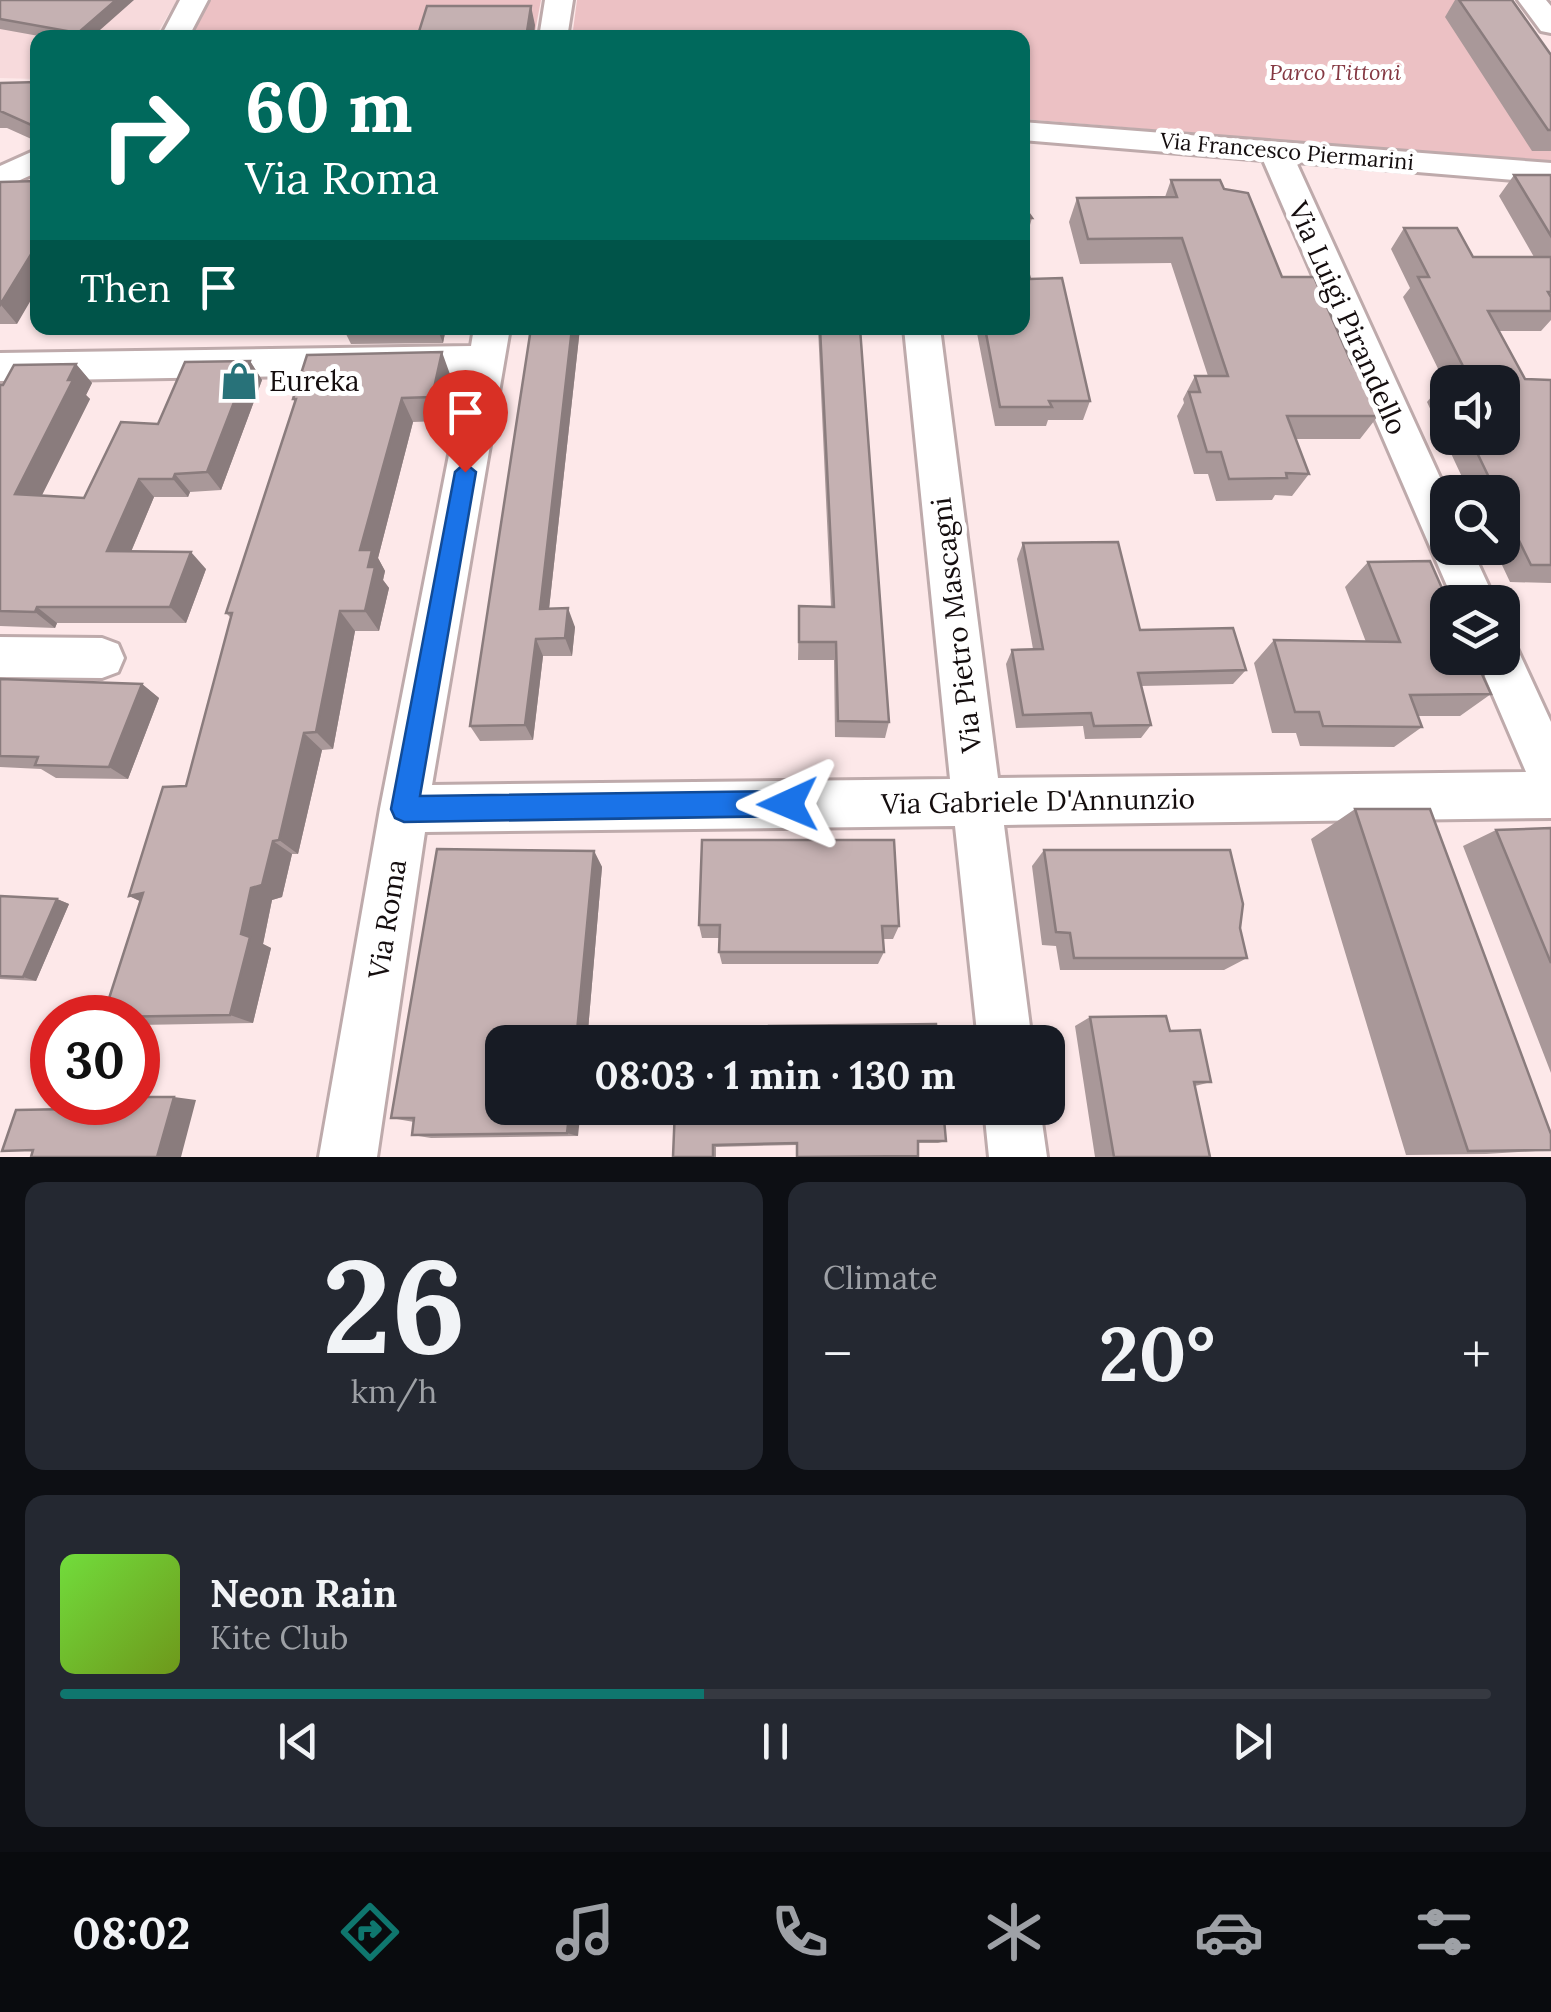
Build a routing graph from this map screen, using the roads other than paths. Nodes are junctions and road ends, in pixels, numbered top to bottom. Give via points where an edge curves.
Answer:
1 (194, 0) edge
2 (560, 0) edge
3 (1532, 0) edge
4 (1550, 24) edge
5 (178, 30) edge
6 (554, 30) edge
7 (1030, 132) edge
8 (1274, 149) junction
9 (30, 163) edge
10 (1551, 173) edge
11 (0, 179) edge
12 (923, 335) edge
13 (489, 343) edge
14 (0, 367) edge
15 (1430, 501) edge
16 (0, 657) edge
17 (102, 658) dead end
18 (1507, 675) edge
19 (1551, 774) edge
20 (1551, 796) edge
21 (976, 801) junction
22 (404, 809) junction
23 (1003, 1025) edge
24 (1014, 1125) edge
25 (348, 1157) edge
26 (1018, 1157) edge

1 - 5 street
2 - 6 street
3 - 4 street
7 - 8 street, Via Francesco Piermarini
8 - 10 street, Via Francesco Piermarini
8 - 15 street, Via Luigi Pirandello
9 - 11 street
12 - 21 street, Via Pietro Mascagni
13 - 14 street
13 - 22 street, Via Roma
16 - 17 street
18 - 19 street
20 - 21 street, Via Gabriele D'Annunzio
21 - 22 street, Via Gabriele D'Annunzio
21 - 23 street, Via Pietro Mascagni
22 - 25 street, Via Roma
24 - 26 street

